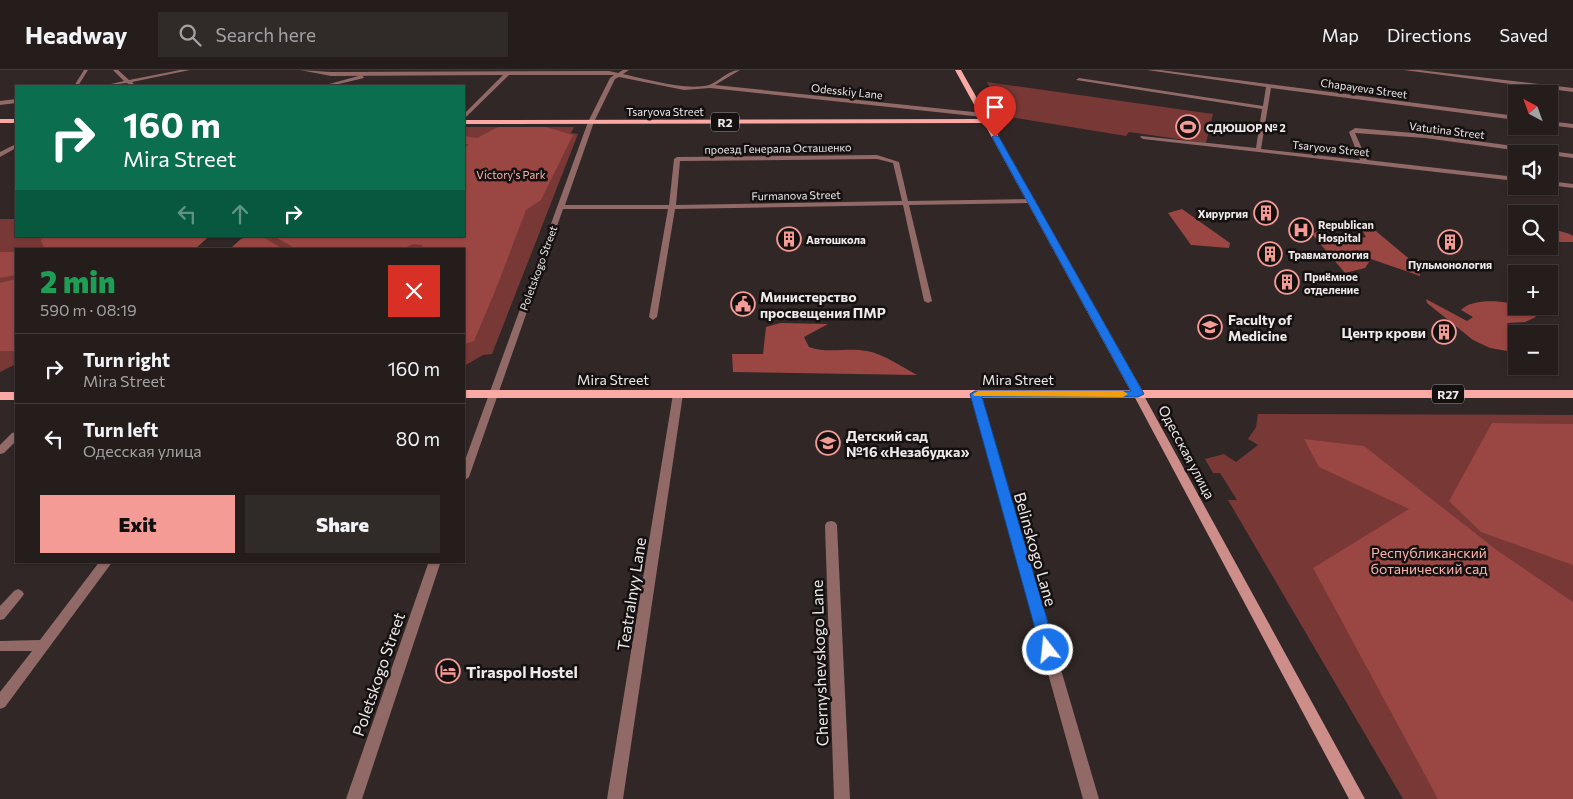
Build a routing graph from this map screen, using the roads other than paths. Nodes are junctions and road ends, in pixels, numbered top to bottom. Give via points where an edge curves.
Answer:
1 (86, 70) edge
2 (115, 70) edge
3 (188, 70) edge
4 (302, 70) edge
5 (594, 70) edge
6 (627, 70) edge
7 (738, 70) edge
8 (958, 70) edge
9 (1149, 70) edge
10 (1406, 70) edge
11 (381, 72) edge
12 (508, 73) junction
13 (609, 73) junction
14 (617, 74) junction
15 (1078, 80) dead end
16 (128, 82) junction
17 (77, 85) edge
18 (110, 85) edge
19 (132, 85) edge
20 (329, 85) edge
21 (710, 86) junction
22 (1269, 86) junction
23 (1573, 90) edge
24 (15, 100) edge
25 (0, 103) edge
26 (1264, 108) junction
27 (465, 116) edge
28 (1508, 117) edge
29 (984, 118) junction
30 (0, 121) edge
31 (15, 121) edge
32 (465, 122) edge
33 (591, 122) junction
34 (1558, 124) edge
35 (1573, 126) edge
36 (1143, 136) dead end
37 (15, 147) edge
38 (1508, 147) edge
39 (1258, 151) junction
40 (1558, 154) edge
41 (0, 155) edge
42 (1558, 155) edge
43 (1573, 156) edge
44 (1573, 162) edge
45 (1365, 163) junction
46 (1508, 178) edge
47 (1558, 184) edge
48 (1573, 186) edge
49 (1033, 201) junction
50 (906, 204) junction
51 (560, 207) junction
52 (672, 207) junction
53 (928, 301) dead end
54 (653, 317) dead end
55 (465, 394) edge
56 (492, 394) junction
57 (678, 394) junction
58 (975, 394) junction
59 (1138, 394) junction
60 (1573, 394) edge
61 (0, 396) edge
62 (15, 396) edge
63 (15, 437) edge
64 (0, 451) edge
65 (465, 474) edge
66 (831, 525) dead end
67 (106, 563) edge
68 (434, 563) edge
69 (18, 594) dead end
70 (0, 615) edge
71 (44, 645) junction
72 (0, 646) edge
73 (0, 703) edge
74 (354, 799) edge
75 (615, 799) edge
76 (842, 799) edge
77 (1091, 799) edge
78 (1357, 799) edge

1 - 17 street
2 - 16 street
3 - 16 street
4 - 11 street via 317,73
5 - 13 street
6 - 14 street
7 - 21 street
8 - 29 main road, Одесская улица
9 - 22 street, Chapayeva Street
10 - 23 street
11 - 12 street
11 - 20 street
12 - 13 street
12 - 27 street
13 - 14 street
14 - 21 street via 684,88
14 - 33 street, Poletskogo Street
15 - 26 street
16 - 18 street
16 - 19 street
21 - 29 street, Odesskiy Lane
22 - 26 street
22 - 28 street, Chapayeva Street
24 - 25 street
26 - 39 street
29 - 33 main road, Tsaryova Street / R2
29 - 49 main road, Одесская улица
30 - 31 main road
32 - 33 main road, Tsaryova Street / R2
33 - 51 street, Poletskogo Street
34 - 35 street
36 - 39 street, Tsaryova Street
37 - 41 street
38 - 45 street, Vatutina Street via 1355,130 1352,132
39 - 45 street, Tsaryova Street
40 - 43 street, Vatutina Street
42 - 44 street
45 - 46 street, Tsaryova Street
47 - 48 street
49 - 50 street, Furmanova Street
49 - 59 main road, Одесская улица
50 - 52 street, Furmanova Street
50 - 52 street, проезд Генерала Осташенко via 896,162 886,158 677,159
50 - 53 street, проезд Генерала Осташенко
51 - 52 street, Furmanova Street
51 - 56 street, Poletskogo Street
52 - 54 street, проезд Генерала Осташенко
55 - 56 main road, Mira Street
56 - 57 main road, Mira Street
56 - 65 street, Poletskogo Street
57 - 58 main road, Mira Street
57 - 75 street, Teatralnyy Lane
58 - 59 main road, Mira Street
58 - 77 street, Belinskogo Lane
59 - 60 main road, Mira Street / R27
59 - 78 main road, Одесская улица
61 - 62 main road
63 - 64 street
66 - 76 street, Chernyshevskogo Lane
67 - 71 street
68 - 74 street, Poletskogo Street
69 - 70 street
71 - 72 street
71 - 73 street

